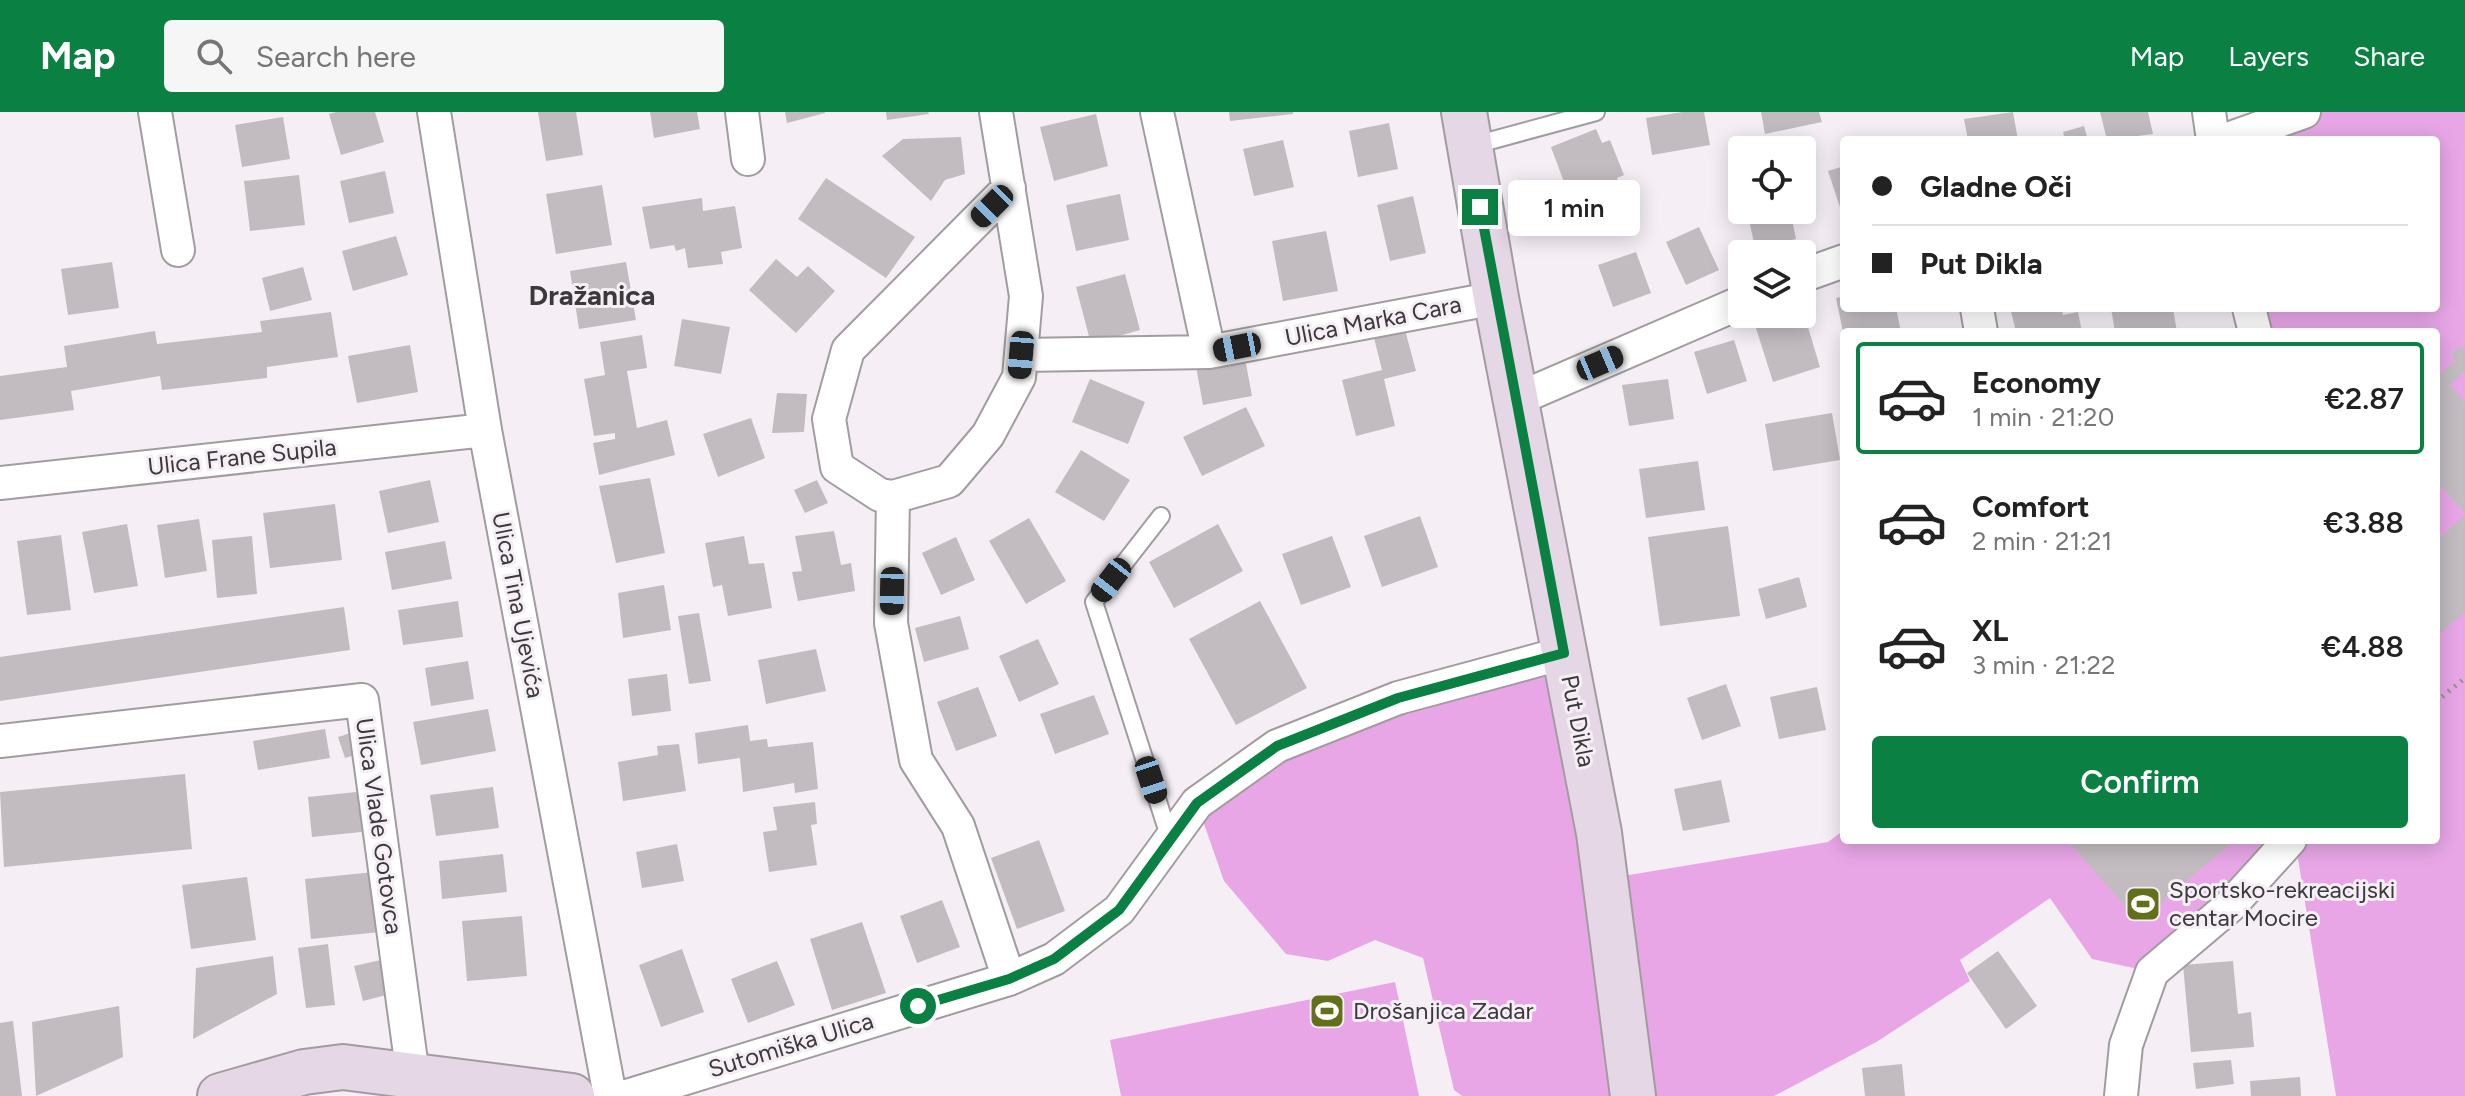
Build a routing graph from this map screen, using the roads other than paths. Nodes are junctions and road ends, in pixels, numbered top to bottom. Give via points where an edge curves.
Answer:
1 (155, 112) edge
2 (434, 112) edge
3 (742, 112) edge
4 (996, 112) edge
5 (1157, 112) edge
6 (1596, 112) edge
7 (2209, 112) edge
8 (2304, 112) edge
9 (1467, 129) edge
10 (2212, 136) edge
11 (2236, 136) edge
12 (748, 159) dead end
13 (1009, 188) junction
14 (178, 250) dead end
15 (1840, 262) edge
16 (1816, 271) edge
17 (1496, 298) junction
18 (1728, 308) edge
19 (1209, 352) junction
20 (1021, 355) junction
21 (1515, 400) junction
22 (485, 430) junction
23 (0, 483) edge
24 (893, 497) junction
25 (1161, 516) dead end
26 (1564, 653) junction
27 (0, 741) edge
28 (1171, 839) junction
29 (2286, 844) edge
30 (1009, 979) junction
31 (413, 1076) junction
32 (220, 1096) edge
33 (572, 1096) edge
34 (610, 1096) edge
35 (627, 1096) edge
36 (1633, 1096) edge
37 (2121, 1096) edge

1 - 14 street
2 - 22 street, Ulica Tina Ujevića
3 - 12 street
4 - 13 street
5 - 19 street
6 - 9 lane
7 - 10 street
8 - 11 street
9 - 17 street, Put Dikla
13 - 20 street via 1026,296
13 - 24 street via 848,350 829,419 837,467 880,495
15 - 16 street
17 - 19 street, Ulica Marka Cara
17 - 21 street, Put Dikla
18 - 21 street
19 - 20 street, Ulica Marka Cara
20 - 24 street via 1019,377 988,435 949,481
21 - 26 street, Put Dikla
22 - 23 street, Ulica Frane Supila
22 - 34 street, Ulica Tina Ujevića
24 - 30 street via 891,623 916,760 958,826
25 - 28 lane via 1094,602
26 - 28 street, Sutomiška Ulica via 1398,698 1277,746 1197,803
26 - 36 street, Put Dikla via 1599,833
27 - 31 street, Ulica Vlade Gotovca via 362,700
28 - 30 street, Sutomiška Ulica via 1119,910 1054,959
29 - 37 street via 2230,906 2152,972 2126,1045
30 - 35 street, Sutomiška Ulica
31 - 32 street via 343,1067 304,1072
31 - 33 street

